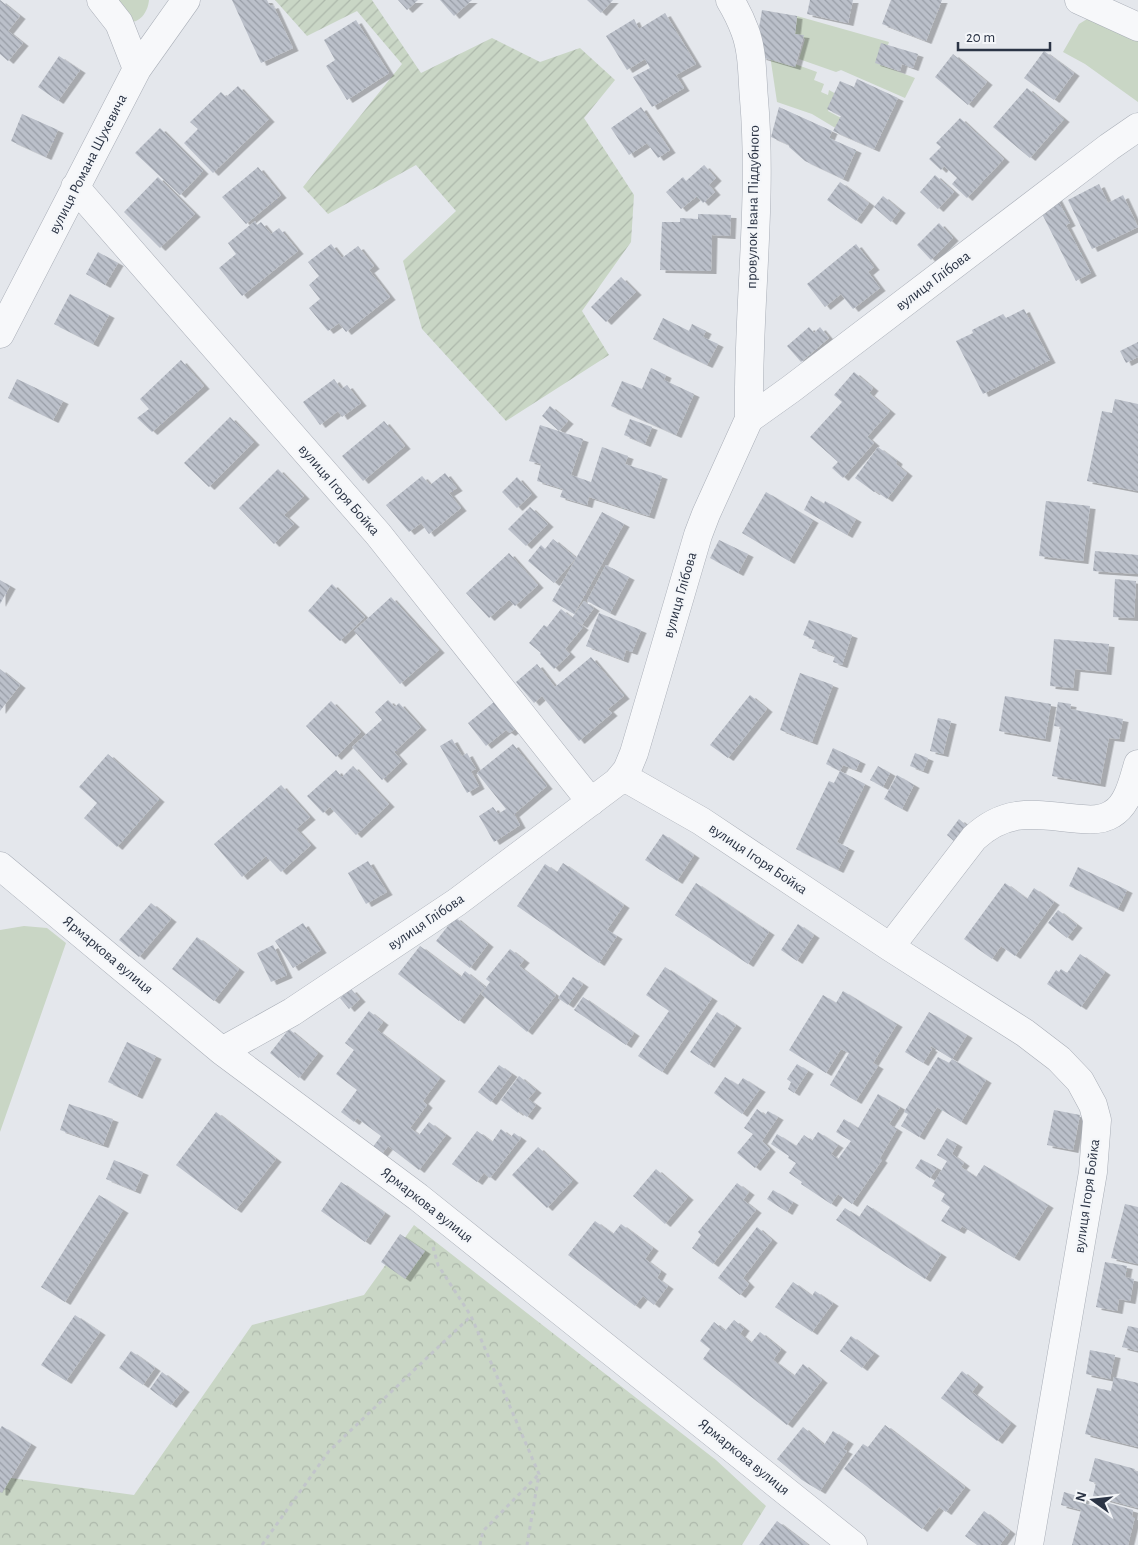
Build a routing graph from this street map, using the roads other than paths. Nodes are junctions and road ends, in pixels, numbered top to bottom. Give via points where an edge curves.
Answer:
1 (101, 0) edge
2 (186, 0) edge
3 (730, 0) edge
4 (1080, 0) edge
5 (1138, 27) edge
6 (137, 69) junction
7 (1138, 128) edge
8 (75, 187) junction
9 (0, 334) edge
10 (749, 419) junction
11 (1138, 764) edge
12 (622, 776) junction
13 (591, 802) junction
14 (0, 866) edge
15 (890, 947) junction
16 (222, 1051) junction
17 (853, 1545) edge
18 (1029, 1545) edge

1 - 6 street via 119,23
2 - 6 street, вулиця Романа Шухевича
3 - 10 street, провулок Івана Піддубного via 749,45 756,114
4 - 5 street
6 - 8 street, вулиця Романа Шухевича
7 - 10 street, вулиця Глібова
8 - 9 street, вулиця Романа Шухевича
8 - 13 street, вулиця Ігоря Бойка via 378,534
10 - 12 street, вулиця Глібова via 698,535 634,754
11 - 15 street via 1122,805 1104,818 1019,815 983,830
12 - 13 street, вулиця Глібова
12 - 15 street, вулиця Ігоря Бойка via 701,821
13 - 16 street, вулиця Глібова via 457,902 292,1012
14 - 16 street, Ярмаркова вулиця
15 - 18 street, вулиця Ігоря Бойка via 1025,1033 1059,1059 1087,1092 1098,1120 1093,1172
16 - 17 street, Ярмаркова вулиця via 418,1197

